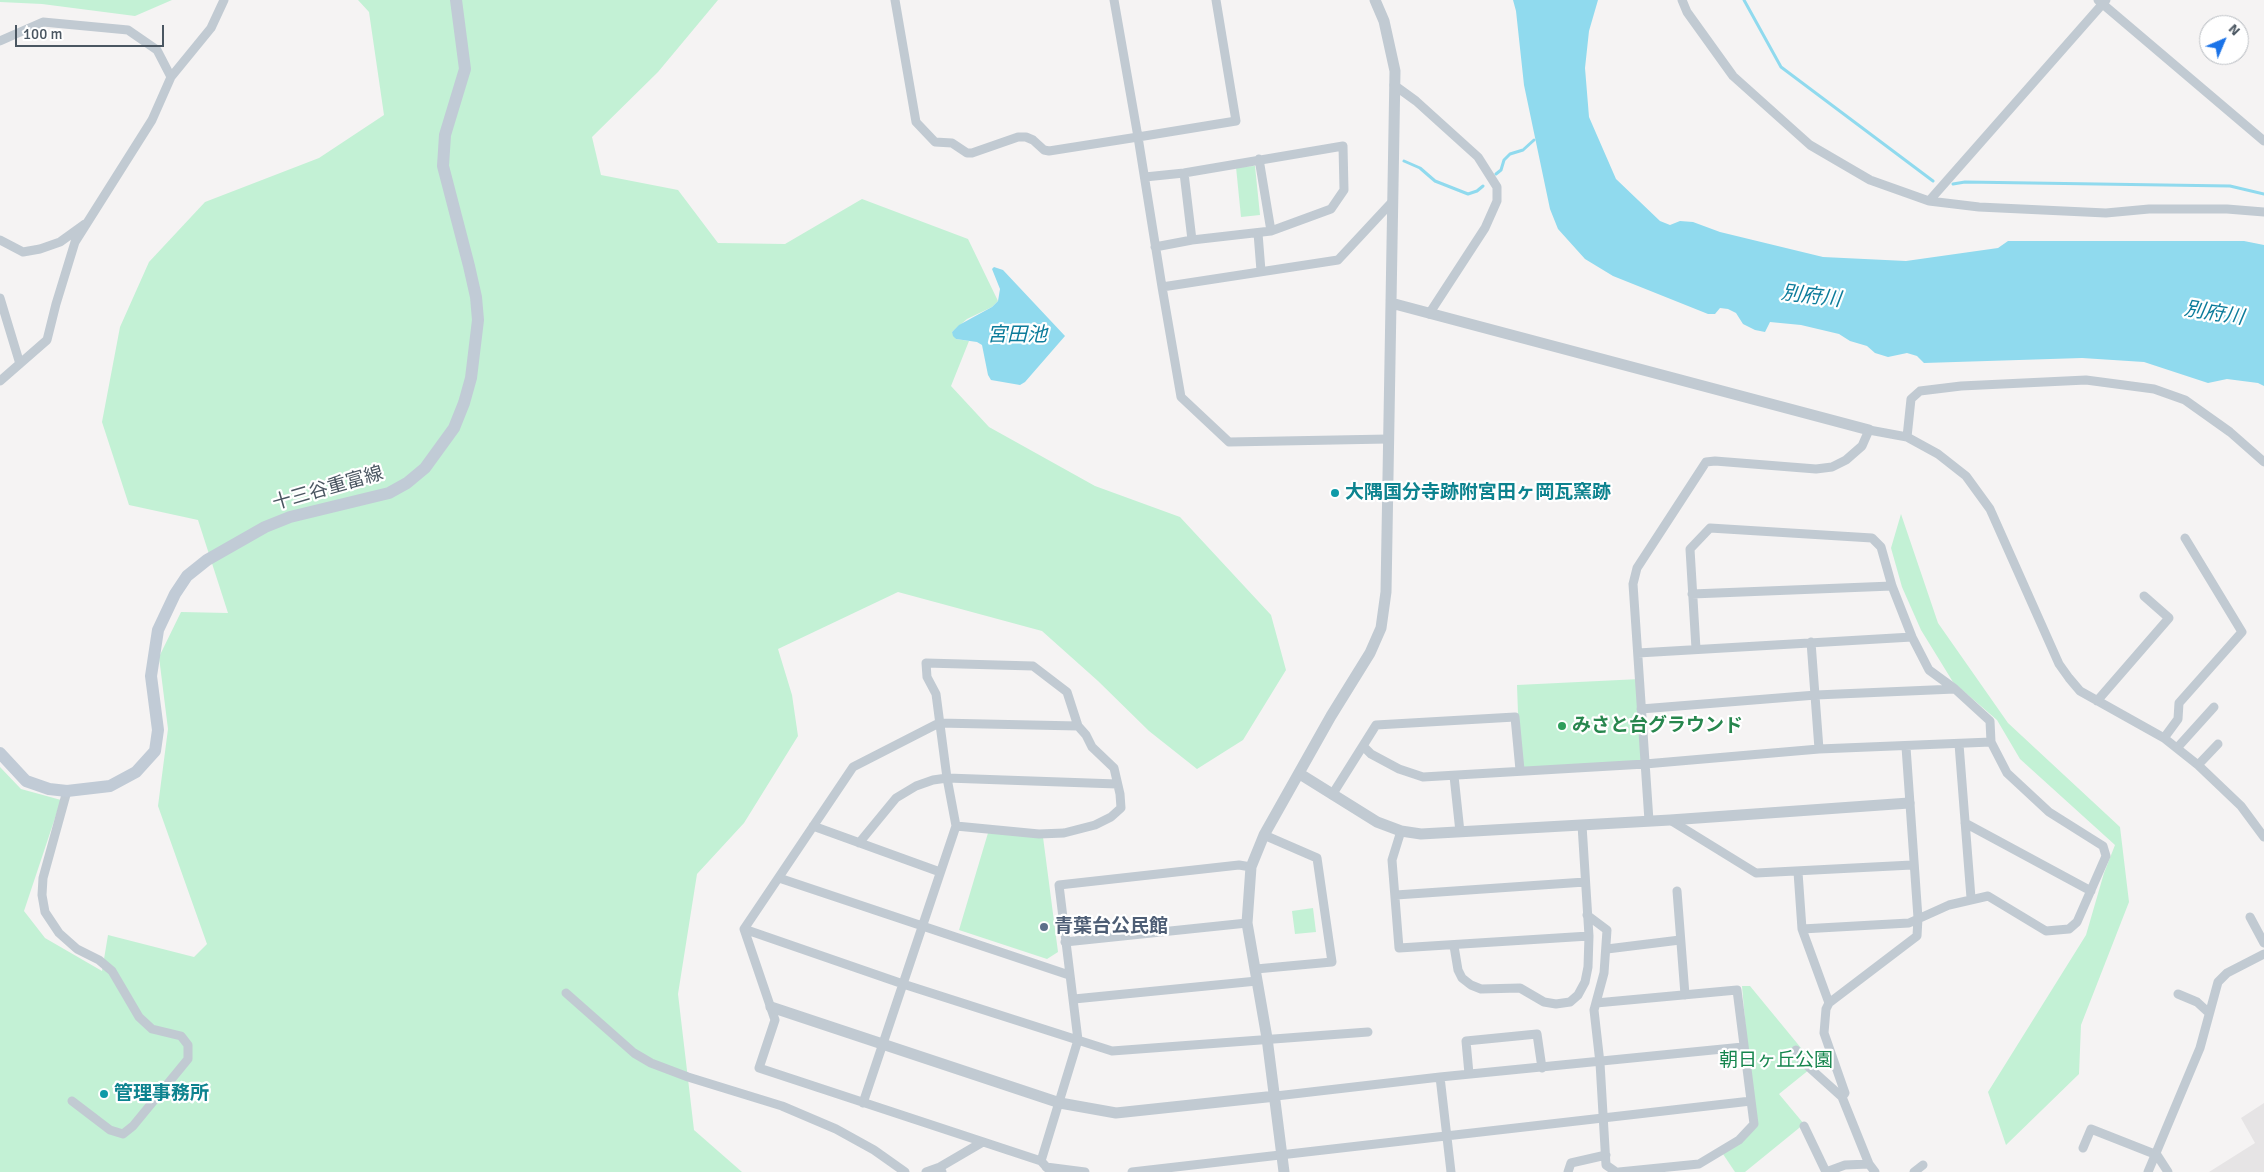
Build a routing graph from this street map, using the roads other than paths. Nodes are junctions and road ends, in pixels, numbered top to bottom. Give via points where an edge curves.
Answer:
1 (224, 0) edge
2 (456, 0) edge
3 (894, 0) edge
4 (1114, 0) edge
5 (1216, 0) edge
6 (1376, 0) edge
7 (1682, 0) edge
8 (2102, 1) edge
9 (0, 42) edge
10 (171, 77) junction
11 (1394, 86) junction
12 (1138, 137) junction
13 (2264, 141) edge
14 (1259, 159) junction
15 (1184, 173) junction
16 (1145, 177) junction
17 (1929, 201) junction
18 (1392, 202) junction
19 (2264, 212) edge
20 (88, 222) junction
21 (1271, 231) junction
22 (1258, 233) junction
23 (0, 240) edge
24 (1192, 240) junction
25 (1155, 247) junction
26 (1261, 270) junction
27 (1162, 287) junction
28 (0, 298) edge
29 (1391, 303) junction
30 (1429, 314) junction
31 (20, 364) junction
32 (0, 381) edge
33 (1869, 430) junction
34 (1907, 437) junction
35 (1388, 439) junction
36 (2264, 462) edge
37 (2185, 538) dead end
38 (1892, 586) junction
39 (1692, 594) junction
40 (2144, 596) dead end
41 (1912, 637) junction
42 (1811, 642) junction
43 (1696, 649) junction
44 (1638, 653) junction
45 (1955, 689) junction
46 (1816, 695) junction
47 (2097, 700) junction
48 (2214, 707) dead end
49 (1642, 708) junction
50 (939, 723) junction
51 (1078, 726) junction
52 (2164, 738) junction
53 (1991, 742) junction
54 (1959, 744) junction
55 (2218, 744) dead end
56 (1363, 746) junction
57 (1906, 747) junction
58 (2177, 748) junction
59 (1819, 750) junction
60 (0, 753) edge
61 (1645, 764) junction
62 (2198, 765) junction
63 (1520, 770) junction
64 (1300, 774) junction
65 (1454, 776) junction
66 (947, 778) junction
67 (1117, 784) junction
68 (67, 791) junction
69 (1332, 795) junction
70 (1909, 803) junction
71 (1670, 820) junction
72 (1648, 821) junction
73 (1965, 823) junction
74 (1582, 825) junction
75 (813, 826) junction
76 (956, 826) junction
77 (1401, 831) junction
78 (1460, 832) junction
79 (1264, 835) junction
80 (2264, 837) edge
81 (859, 843) junction
82 (1912, 865) junction
83 (1251, 867) junction
84 (940, 872) junction
85 (1798, 872) junction
86 (779, 878) junction
87 (1585, 882) junction
88 (1677, 891) dead end
89 (2091, 891) junction
90 (1396, 895) junction
91 (1971, 898) junction
92 (1587, 916) junction
93 (2250, 917) dead end
94 (1918, 918) junction
95 (1247, 923) junction
96 (923, 926) junction
97 (744, 929) junction
98 (1802, 929) junction
99 (1589, 936) junction
100 (1680, 940) junction
101 (1065, 942) junction
102 (2264, 944) edge
103 (1454, 946) junction
104 (1607, 949) junction
105 (2264, 954) edge
106 (1069, 975) junction
107 (1256, 975) junction
108 (903, 984) junction
109 (566, 993) dead end
110 (1684, 994) junction
111 (2178, 994) dead end
112 (1074, 999) junction
113 (1596, 1003) junction
114 (1830, 1003) junction
115 (771, 1007) junction
116 (2209, 1013) junction
117 (1368, 1032) dead end
118 (1268, 1038) junction
119 (1078, 1040) junction
120 (883, 1044) junction
121 (1744, 1047) junction
122 (1796, 1050) dead end
123 (1600, 1063) junction
124 (1542, 1068) junction
125 (1469, 1074) junction
126 (1440, 1077) junction
127 (1276, 1096) junction
128 (1842, 1098) junction
129 (72, 1101) dead end
130 (1751, 1102) junction
131 (864, 1103) junction
132 (1060, 1103) junction
133 (1604, 1118) junction
134 (1804, 1126) dead end
135 (1447, 1136) junction
136 (981, 1143) junction
137 (2083, 1148) dead end
138 (1282, 1155) junction
139 (1606, 1155) junction
140 (2157, 1155) junction
141 (1869, 1164) junction
142 (1923, 1165) dead end
143 (1046, 1167) edge
144 (941, 1170) edge
145 (1841, 1170) edge
146 (906, 1172) edge
147 (926, 1172) edge
148 (1085, 1172) edge
149 (1132, 1172) edge
150 (1284, 1172) edge
151 (1451, 1172) edge
152 (1568, 1172) edge
153 (1618, 1172) edge
154 (1826, 1172) edge
155 (1875, 1172) edge
156 (1914, 1172) edge
157 (2148, 1172) edge
158 (2168, 1172) edge

1 - 10 street via 211,28
2 - 68 main road, 十三谷重富線 via 465,69 444,135 443,166 476,296 478,320 471,378 454,428 425,468 408,483 389,493 290,517 265,527 207,560 187,576 164,615 155,646 151,676 158,730 155,750 136,772 110,786
3 - 12 street via 916,122 935,142 952,143 972,153 1018,137 1033,140 1049,151
4 - 12 street
5 - 12 street via 1236,121
6 - 11 street via 1389,41 1395,71
7 - 17 street via 1687,12 1733,76 1810,145 1870,180
8 - 13 street
8 - 17 street
9 - 10 street via 43,22 128,30 157,50
10 - 20 street via 152,120
11 - 18 street
11 - 30 street via 1416,100 1478,157 1497,187 1497,201 1485,228
12 - 16 street
14 - 15 street
14 - 21 street
14 - 21 street via 1343,146 1344,190 1331,209
15 - 16 street
15 - 24 street
16 - 25 street
17 - 19 street via 1979,208 2106,213 2149,209
18 - 26 street via 1338,260
18 - 29 street
20 - 23 street via 60,242 40,249 23,252
20 - 31 street via 75,242 47,340
21 - 22 street
22 - 24 street
22 - 26 street
24 - 25 street
25 - 27 street
26 - 27 street
27 - 35 street via 1181,397 1229,442
28 - 31 street
29 - 30 street
29 - 35 street
30 - 33 street
31 - 32 street
33 - 34 street
33 - 44 street via 1862,446 1832,467 1816,469 1715,460 1706,462 1633,577
34 - 36 street via 1911,398 1920,391 2086,380 2154,389 2185,400 2230,432
34 - 47 street via 1952,463 1977,490 1990,509 2059,664 2080,691
35 - 64 street via 1386,592 1381,628 1370,653
37 - 52 street via 2242,632 2179,703 2178,719
38 - 39 street
38 - 39 street via 1881,547 1872,538 1710,528 1690,549
38 - 41 street
39 - 43 street
40 - 47 street via 2169,618
41 - 42 street
41 - 45 street via 1929,670
42 - 43 street
42 - 46 street
43 - 44 street
44 - 49 street
45 - 46 street
45 - 53 street via 1990,721
46 - 49 street
46 - 59 street
47 - 52 street
48 - 58 street
49 - 61 street
50 - 51 street
50 - 51 street via 936,694 927,677 926,663 1033,666 1066,692
50 - 66 street
50 - 75 street via 853,767
51 - 67 street via 1092,747 1114,768
52 - 58 street
53 - 54 street
53 - 89 street via 2007,773 2049,812 2103,846 2106,856
54 - 57 street
54 - 73 street
55 - 62 street
56 - 63 street via 1376,725 1515,717
56 - 65 street via 1399,769 1424,777
56 - 69 street
57 - 59 street
57 - 70 street
58 - 62 street
59 - 61 street
60 - 68 main road, 十三谷重富線 via 26,781
61 - 63 street
61 - 72 street
62 - 80 street via 2241,806
63 - 65 street
64 - 69 street
64 - 79 street
65 - 78 street
66 - 67 street
66 - 76 street
66 - 81 street via 916,786 896,798
67 - 76 street via 1121,808 1095,825 1064,833 1039,834
68 - 129 street via 43,878 46,912 59,933 77,949 112,971 139,1017 152,1029 181,1036 188,1045 188,1059 123,1134 110,1130
69 - 77 street via 1377,822
70 - 71 street
70 - 82 street
71 - 72 street
71 - 85 street via 1756,873
72 - 74 street
73 - 89 street
73 - 91 street
74 - 78 street
74 - 87 street
75 - 81 street
75 - 86 street
76 - 84 street
77 - 78 street via 1420,834
77 - 90 street via 1392,860
79 - 83 street
79 - 107 street via 1317,858 1332,962
81 - 84 street
82 - 85 street
82 - 94 street
83 - 95 street
83 - 101 street via 1238,865 1059,885
84 - 96 street
85 - 98 street
86 - 96 street
86 - 97 street
87 - 90 street
87 - 92 street
88 - 100 street
89 - 91 street via 2077,922 2069,929 2046,931 1988,896
90 - 103 street via 1398,948
91 - 94 street
92 - 99 street
92 - 104 street via 1608,930
93 - 102 street
94 - 98 street via 1909,923
94 - 114 street via 1917,936
95 - 101 street
95 - 107 street
96 - 106 street
96 - 108 street
97 - 108 street
97 - 115 street
98 - 114 street
99 - 103 street
99 - 103 street via 1588,967 1578,995 1570,1002 1556,1004 1544,1002 1520,988 1481,989 1471,985 1458,970
100 - 104 street
100 - 110 street
101 - 106 street
104 - 113 street
105 - 116 street via 2227,973 2218,982
106 - 112 street
107 - 112 street
107 - 118 street
108 - 119 street
108 - 120 street
109 - 146 street via 634,1053 651,1063 782,1106 874,1150
110 - 113 street
110 - 121 street via 1737,990
111 - 116 street via 2198,1002
112 - 119 street
113 - 123 street
114 - 128 street via 1826,1008 1824,1033 1844,1093
115 - 120 street
115 - 131 street via 775,1020 759,1068
116 - 140 street via 2200,1048
117 - 118 street
118 - 119 street via 1112,1050
118 - 127 street
119 - 132 street
120 - 131 street
120 - 132 street
121 - 123 street
121 - 130 street
122 - 128 street via 1802,1061
123 - 124 street
123 - 133 street
124 - 125 street
124 - 125 street via 1537,1034 1466,1042
125 - 126 street
126 - 127 street
126 - 135 street
127 - 132 street via 1116,1113
127 - 138 street
128 - 141 street
130 - 133 street
130 - 153 street via 1754,1124 1739,1140 1699,1164
131 - 136 street
132 - 143 street
133 - 135 street
133 - 139 street
134 - 154 street
135 - 138 street
135 - 151 street
136 - 143 street
136 - 144 street
137 - 140 street via 2091,1129
138 - 149 street
138 - 150 street
139 - 152 street via 1571,1163
139 - 153 street via 1606,1165
140 - 157 street
140 - 158 street
141 - 145 street
141 - 155 street
142 - 156 street
143 - 148 street
144 - 147 street
145 - 154 street

